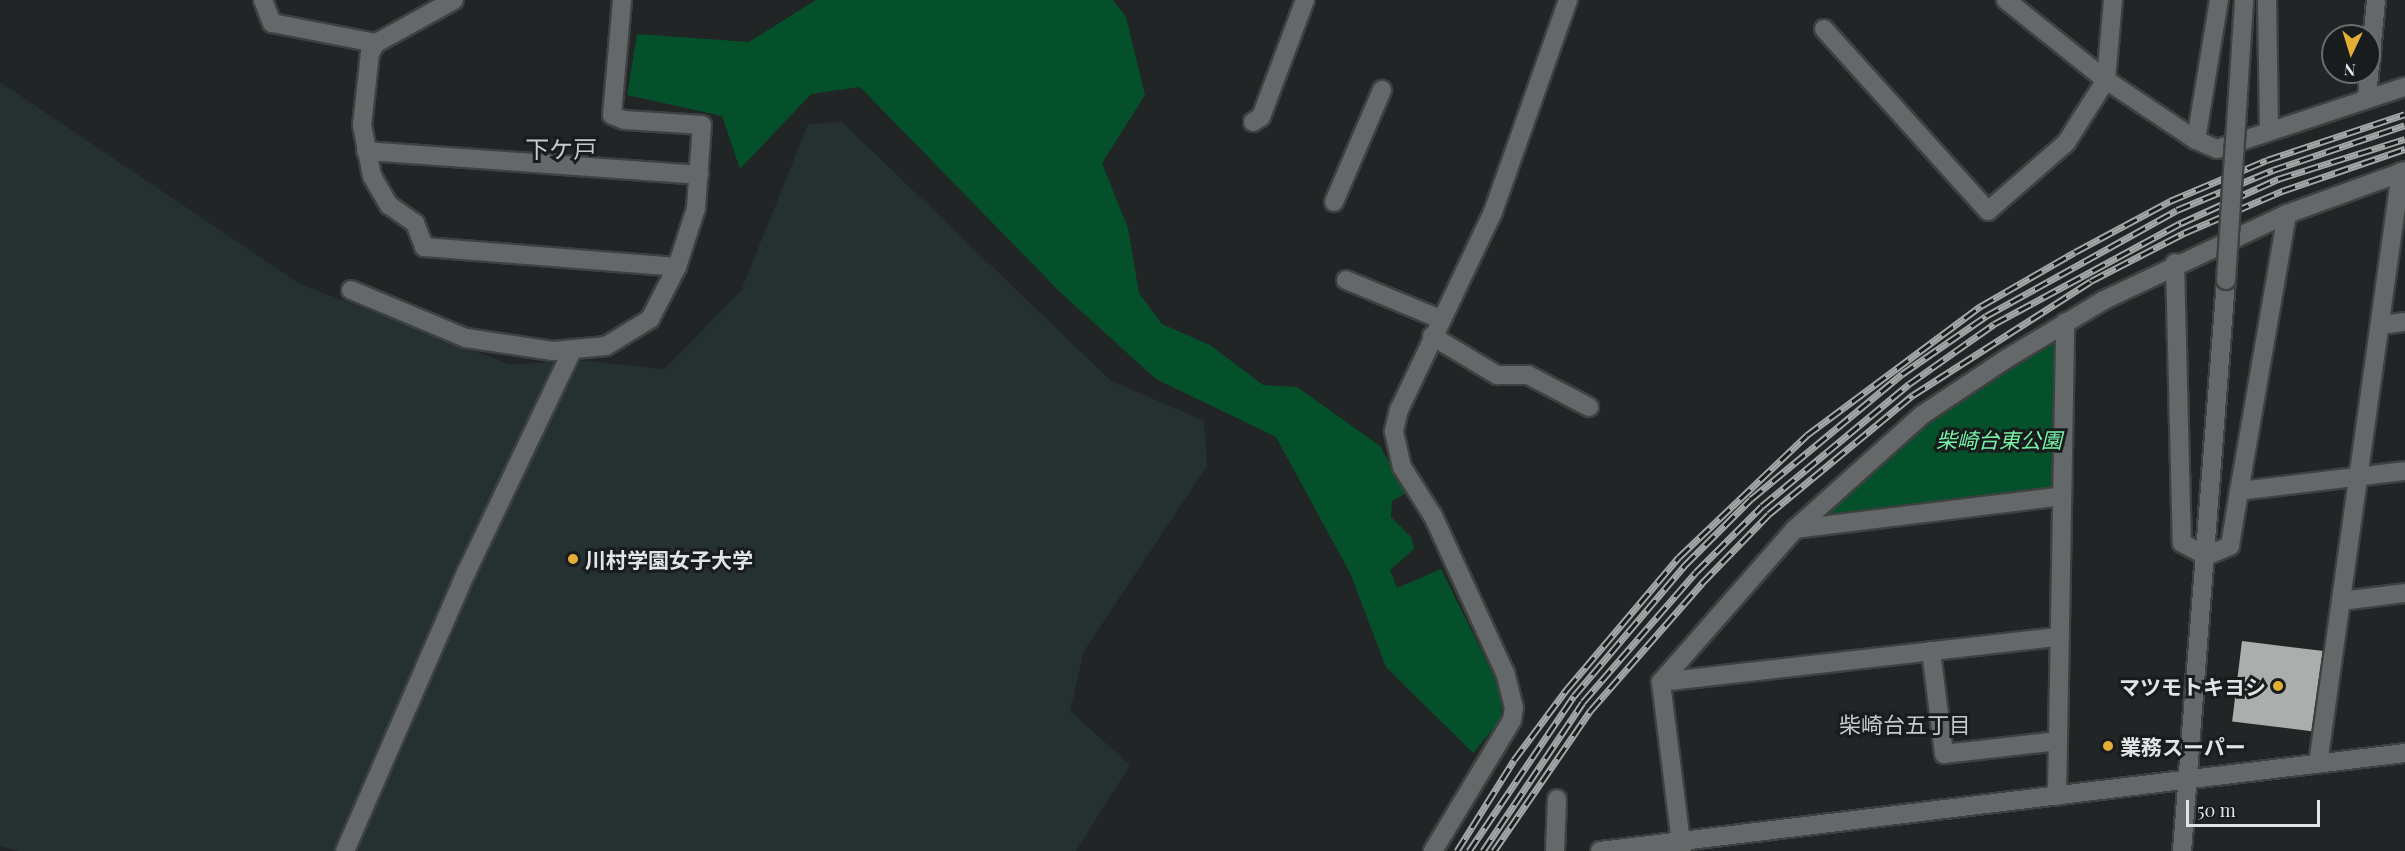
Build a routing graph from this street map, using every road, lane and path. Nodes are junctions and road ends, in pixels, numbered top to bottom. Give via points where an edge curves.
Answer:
1 (263, 0) edge
2 (454, 0) edge
3 (622, 0) edge
4 (1305, 0) edge
5 (1568, 0) edge
6 (2006, 0) edge
7 (2114, 0) edge
8 (2220, 0) edge
9 (2244, 0) edge
10 (2267, 0) edge
11 (2376, 0) edge
12 (1824, 28) dead end
13 (376, 44) junction
14 (2106, 80) junction
15 (2405, 87) edge
16 (1382, 90) dead end
17 (2367, 97) junction
18 (1252, 122) dead end
19 (2269, 129) junction
20 (2196, 140) junction
21 (366, 152) junction
22 (2403, 171) edge
23 (699, 175) junction
24 (1334, 202) dead end
25 (2287, 214) junction
26 (2175, 263) junction
27 (677, 267) junction
28 (1346, 280) dead end
29 (351, 290) dead end
30 (1440, 319) junction
31 (2065, 322) junction
32 (2405, 322) edge
33 (2380, 325) junction
34 (1432, 336) junction
35 (572, 353) junction
36 (1589, 407) dead end
37 (2405, 471) edge
38 (2359, 476) junction
39 (2239, 491) junction
40 (2062, 496) junction
41 (1795, 529) junction
42 (2206, 556) junction
43 (2405, 593) edge
44 (2341, 601) junction
45 (2059, 637) junction
46 (1931, 651) junction
47 (1661, 682) junction
48 (2058, 741) junction
49 (2405, 753) edge
50 (2319, 764) junction
51 (2188, 780) junction
52 (2057, 796) junction
53 (1557, 800) dead end
54 (1681, 846) edge
55 (345, 851) edge
56 (1433, 851) edge
57 (1555, 851) edge
58 (1600, 851) edge
59 (2182, 851) edge

1 - 13 street via 272,23
2 - 13 street
3 - 23 street via 612,115 624,120 702,125
4 - 18 street via 1261,117
5 - 30 street via 1493,212
6 - 14 street
7 - 14 street
8 - 20 street
9 - 42 street, bridge
10 - 19 street
11 - 17 street
12 - 14 street via 1988,211 2066,143
13 - 21 street via 361,101
14 - 20 street
15 - 17 street
16 - 24 street
17 - 19 street
19 - 20 street via 2217,149
21 - 23 street
21 - 27 street via 381,194 415,223 424,247
22 - 25 street
22 - 33 street
23 - 27 street via 696,208
25 - 26 street
25 - 39 street
26 - 31 street
26 - 42 street via 2182,543
27 - 35 street via 650,319 606,346
28 - 30 street
29 - 35 street via 466,338
30 - 34 street
31 - 40 street
31 - 41 street via 1922,415
32 - 33 street
33 - 38 street
34 - 36 street via 1497,375 1528,375
34 - 56 street via 1399,410 1396,448 1505,673 1514,708 1512,720
35 - 55 street via 467,571
37 - 38 street
38 - 39 street
38 - 44 street
39 - 42 street via 2230,546
40 - 41 street
40 - 45 street
41 - 47 street
42 - 51 street
43 - 44 street
44 - 50 street
45 - 46 street
45 - 48 street
46 - 47 street
46 - 48 street via 1944,754
47 - 54 street
48 - 52 street
49 - 50 street
50 - 51 street
51 - 52 street
51 - 59 street
52 - 54 street
53 - 57 street
54 - 58 street

